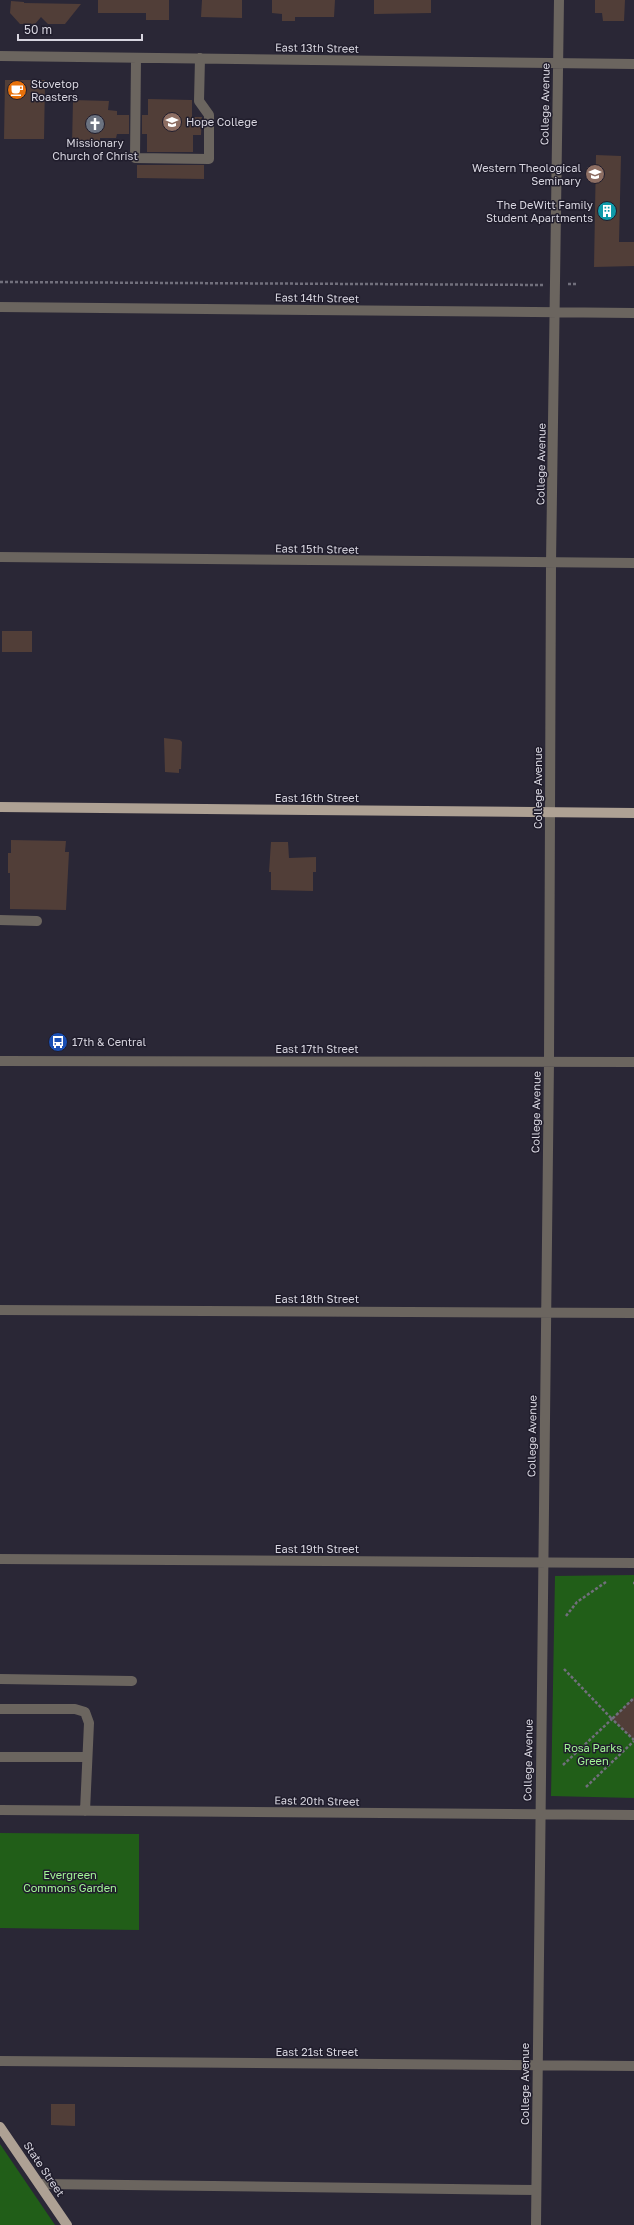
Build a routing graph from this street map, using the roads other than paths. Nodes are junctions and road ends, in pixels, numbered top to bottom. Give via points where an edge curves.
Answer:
1 (559, 0) edge
2 (0, 56) edge
3 (136, 58) junction
4 (200, 58) junction
5 (558, 64) junction
6 (634, 64) edge
7 (0, 307) edge
8 (555, 312) junction
9 (634, 313) edge
10 (0, 557) edge
11 (551, 563) junction
12 (634, 564) edge
13 (0, 807) edge
14 (550, 812) junction
15 (634, 812) edge
16 (0, 920) edge
17 (37, 921) dead end
18 (0, 1060) edge
19 (549, 1061) junction
20 (634, 1062) edge
21 (0, 1310) edge
22 (546, 1313) junction
23 (634, 1313) edge
24 (0, 1559) edge
25 (542, 1563) junction
26 (634, 1564) edge
27 (0, 1679) edge
28 (132, 1681) dead end
29 (0, 1708) edge
30 (0, 1756) edge
31 (87, 1757) junction
32 (0, 1810) edge
33 (85, 1811) junction
34 (540, 1815) junction
35 (634, 1815) edge
36 (0, 2062) edge
37 (536, 2065) junction
38 (634, 2066) edge
39 (0, 2127) edge
40 (40, 2184) junction
41 (536, 2190) junction
42 (67, 2225) edge
43 (536, 2225) edge

1 - 5 street, College Avenue
2 - 3 street, East 13th Street
3 - 4 street, East 13th Street
3 - 4 street via 135,158 209,159 209,115 199,101
4 - 5 street, East 13th Street
5 - 6 street, East 13th Street
5 - 8 street, College Avenue
7 - 8 street, East 14th Street
8 - 9 street, East 14th Street
8 - 11 street, College Avenue
10 - 11 street, East 15th Street
11 - 12 street, East 15th Street
11 - 14 street, College Avenue
13 - 14 main road, East 16th Street
14 - 15 main road, East 16th Street
14 - 19 street, College Avenue
16 - 17 street
18 - 19 street, East 17th Street
19 - 20 street, East 17th Street
19 - 22 street, College Avenue
21 - 22 street, East 18th Street
22 - 23 street, East 18th Street
22 - 25 street, College Avenue
24 - 25 street, East 19th Street
25 - 26 street, East 19th Street
25 - 34 street, College Avenue
27 - 28 street
29 - 31 street via 75,1709 85,1712 89,1723
30 - 31 street
31 - 33 street
32 - 33 street, East 20th Street
33 - 34 street, East 20th Street
34 - 35 street, East 20th Street
34 - 37 street, College Avenue
36 - 37 street, East 21st Street
37 - 38 street, East 21st Street
37 - 41 street, College Avenue
39 - 40 main road, State Street
40 - 41 street
40 - 42 main road, State Street
41 - 43 street, College Avenue

